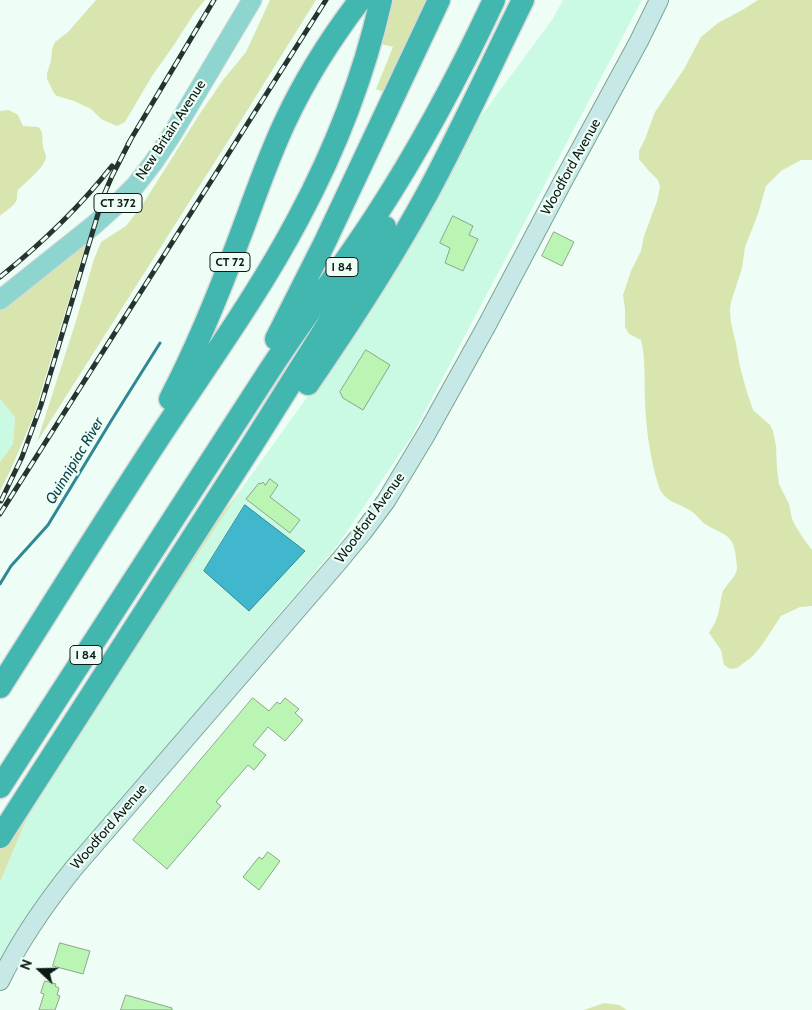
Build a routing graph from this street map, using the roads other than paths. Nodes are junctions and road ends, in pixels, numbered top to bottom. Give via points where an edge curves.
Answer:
1 (252, 0) edge
2 (360, 0) edge
3 (381, 0) edge
4 (439, 0) edge
5 (494, 0) edge
6 (523, 0) edge
7 (659, 0) edge
8 (473, 43) junction
9 (0, 300) edge
10 (172, 522) junction
11 (103, 526) junction
12 (196, 533) junction
13 (0, 687) edge
14 (0, 787) edge
15 (0, 837) edge
16 (0, 981) edge

1 - 9 main road, New Britain Avenue / CT 372 via 171,136 135,186 72,243
2 - 11 highway, CT 72 via 336,32 285,122 193,352
3 - 11 highway via 371,41 341,127 292,230
4 - 10 highway via 301,292 265,360 193,479
5 - 8 highway, I 84
6 - 12 highway via 446,158 381,272 268,442
7 - 16 street, Woodford Avenue via 487,325 386,500 340,560 49,899
8 - 10 highway, I 84 via 394,187
8 - 12 highway via 447,112 401,200 328,324
10 - 14 highway, I 84
11 - 13 highway
12 - 15 highway

